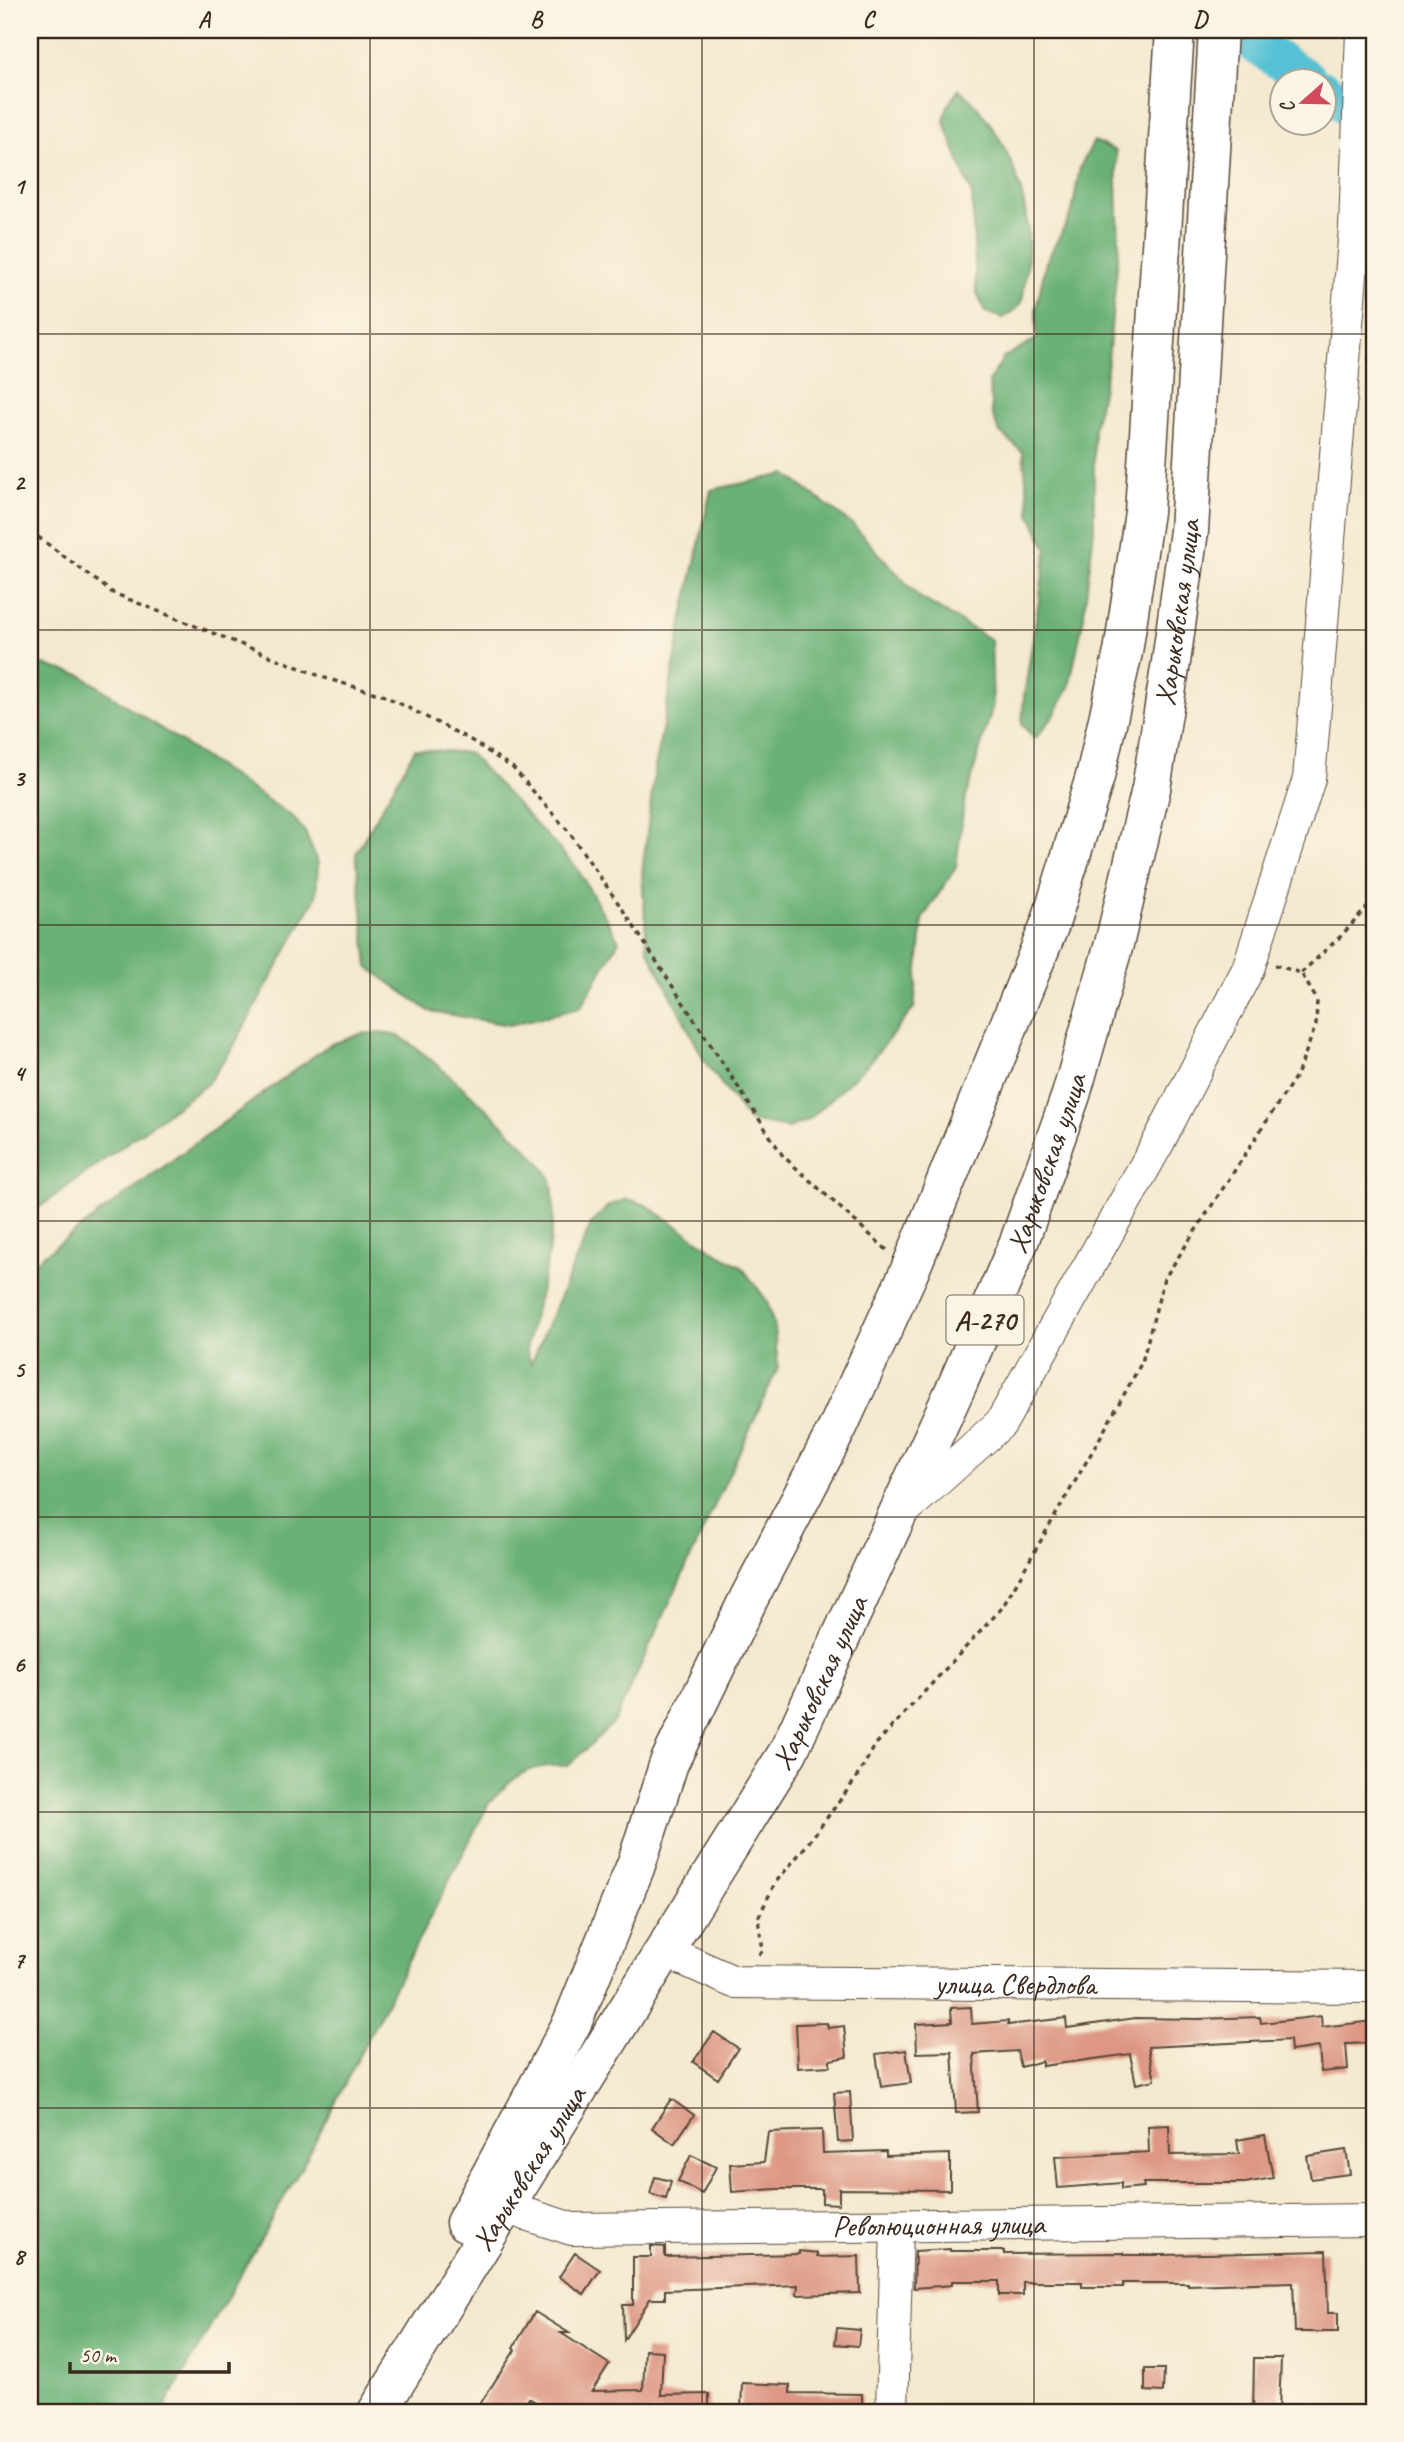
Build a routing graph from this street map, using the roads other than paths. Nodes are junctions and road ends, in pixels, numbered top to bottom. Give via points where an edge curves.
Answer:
1 (1175, 30) edge
2 (1218, 30) edge
3 (1361, 41) edge
4 (895, 1519) junction
5 (664, 1951) junction
6 (1374, 1987) edge
7 (504, 2207) junction
8 (1374, 2220) edge
9 (897, 2226) junction
10 (349, 2412) edge
11 (377, 2412) edge
12 (892, 2412) edge

1 - 10 highway, Харьковская улица / А-270 via 1144,512 1118,677 1095,777 1050,924 910,1270 837,1429 669,1763 636,1864 572,2023 480,2199
2 - 4 highway, Харьковская улица / А-270 via 1189,531 1151,789 1114,944 1067,1107 1019,1242
3 - 4 street via 1354,228 1309,779 1248,969 1158,1143 1002,1423
4 - 5 highway, Харьковская улица / А-270 via 788,1752
5 - 6 street, улица Свердлова via 734,1982
5 - 7 highway, Харьковская улица / А-270
7 - 9 street, Революционная улица via 572,2229
7 - 11 highway, Харьковская улица / А-270
8 - 9 street, Революционная улица
9 - 12 street

